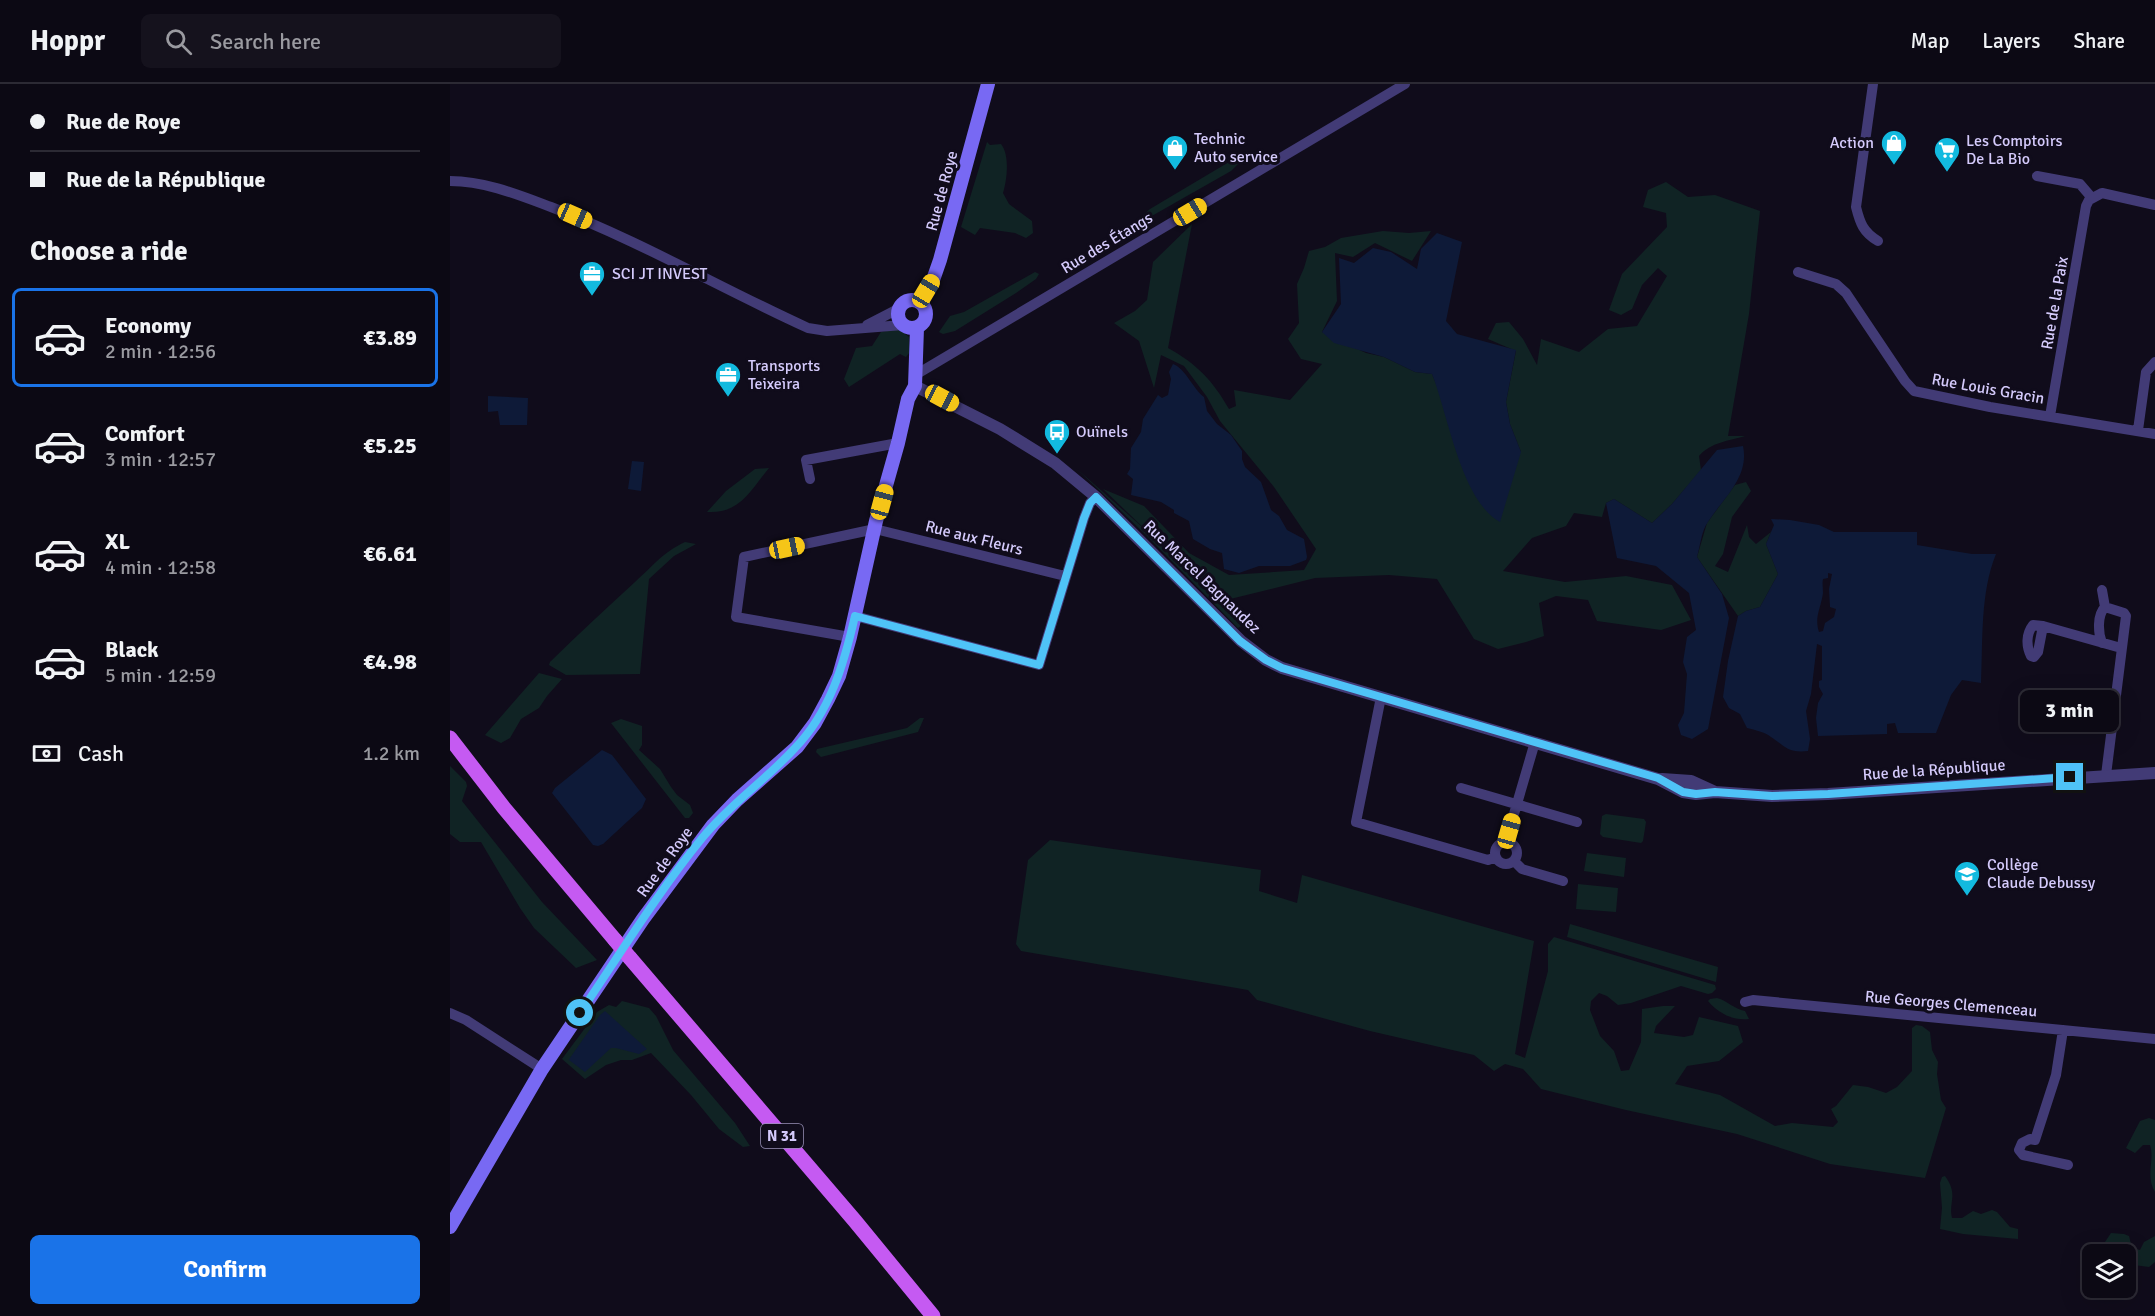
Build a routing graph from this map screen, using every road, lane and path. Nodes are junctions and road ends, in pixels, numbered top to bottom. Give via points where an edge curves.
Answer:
1 (988, 84) edge
2 (1405, 84) edge
3 (1873, 84) edge
4 (2037, 176) dead end
5 (450, 181) edge
6 (2092, 198) junction
7 (2155, 205) edge
8 (1878, 241) dead end
9 (1798, 272) dead end
10 (919, 302) junction
11 (900, 308) junction
12 (910, 326) junction
13 (861, 328) junction
14 (2155, 362) edge
15 (916, 380) junction
16 (2050, 416) junction
17 (2138, 430) junction
18 (2155, 434) edge
19 (898, 444) junction
20 (810, 478) dead end
21 (1096, 497) junction
22 (875, 529) junction
23 (1065, 576) junction
24 (2102, 590) dead end
25 (2105, 607) junction
26 (855, 616) junction
27 (2043, 626) dead end
28 (850, 637) junction
29 (2102, 643) junction
30 (2121, 648) junction
31 (1381, 697) junction
32 (1535, 742) junction
33 (457, 747) edge
34 (1599, 761) joint
35 (2155, 773) edge
36 (2106, 775) junction
37 (1461, 788) dead end
38 (1517, 805) junction
39 (1577, 822) dead end
40 (1510, 842) junction
41 (1496, 857) junction
42 (1514, 861) junction
43 (1563, 881) dead end
44 (1745, 1002) dead end
45 (450, 1013) edge
46 (2063, 1030) junction
47 (2155, 1039) edge
48 (542, 1069) junction
49 (2035, 1140) junction
50 (2040, 1157) junction
51 (2068, 1164) dead end
52 (450, 1227) edge
53 (933, 1316) edge

1 - 10 main road, Rue de Roye via 940,260
2 - 15 street, Rue des Étangs
3 - 8 street via 1856,207 1861,225
4 - 6 street via 2080,184
5 - 13 street via 479,184 575,216 808,328 827,332
6 - 7 street via 2102,193
6 - 16 street, Rue de la Paix via 2086,206
9 - 16 street, Rue Louis Gracin via 1836,284 1846,293 1914,391
10 - 11 main road via 910,300
10 - 12 main road via 926,315 923,323
11 - 12 main road via 898,317
11 - 13 street
12 - 13 street
12 - 15 main road, Rue de Roye
14 - 17 street via 2146,372
15 - 19 main road, Rue de Roye
15 - 21 street, Rue Marcel Bagnaudez via 1031,448
16 - 17 street, Rue Louis Gracin
17 - 18 street, Rue Louis Gracin
19 - 20 street via 806,460
19 - 22 main road, Rue de Roye
21 - 23 street via 1090,503
21 - 31 street, Rue Marcel Bagnaudez via 1240,641 1266,660
22 - 23 street, Rue aux Fleurs
22 - 26 main road, Rue de Roye
22 - 28 street via 744,557 736,617
23 - 26 street via 1039,665
24 - 25 street
25 - 29 street via 2098,634
25 - 30 street via 2126,616
26 - 28 main road, Rue de Roye
27 - 29 street
28 - 48 main road, Rue de Roye via 834,687 806,736 725,811 702,838
29 - 30 street
30 - 36 street
31 - 32 street, Rue Marcel Bagnaudez
31 - 41 street via 1356,822 1488,860
32 - 34 street, Rue Marcel Bagnaudez
32 - 38 street
33 - 53 main road, N 31, bridge via 542,855
34 - 36 street, Rue de la République via 1696,794 1828,794
35 - 36 street, Rue de la République
37 - 38 street
38 - 39 street
38 - 40 street via 1509,831
40 - 41 street via 1497,846
40 - 42 street via 1518,850
41 - 42 street via 1504,864
42 - 43 street via 1522,869
44 - 46 street, Rue Georges Clemenceau
45 - 48 street
46 - 47 street, Rue Georges Clemenceau
46 - 49 street via 2056,1075
48 - 52 main road, Rue de Roye
49 - 50 street
49 - 50 street via 2022,1143 2019,1150 2023,1155
50 - 51 street

